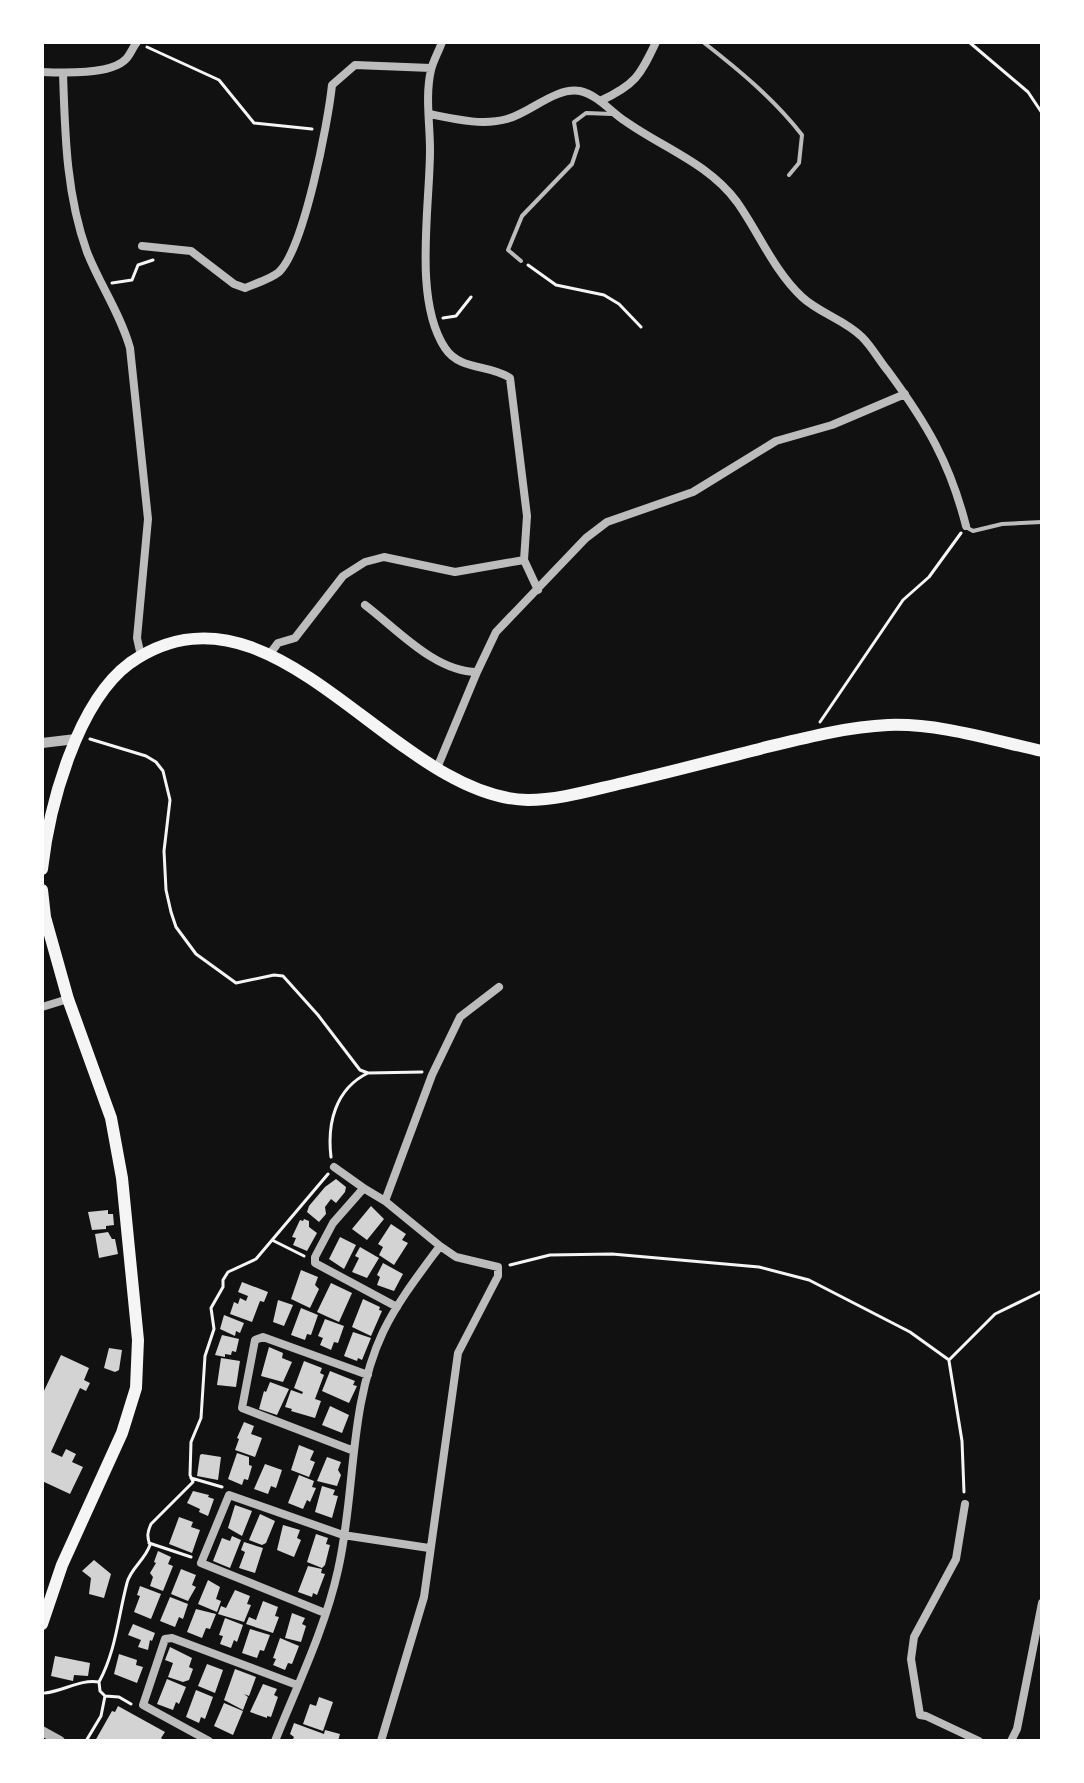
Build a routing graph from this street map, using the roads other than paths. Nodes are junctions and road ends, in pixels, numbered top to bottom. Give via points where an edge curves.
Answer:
1 (136, 42) edge
2 (442, 42) edge
3 (656, 42) edge
4 (703, 42) edge
5 (431, 68) junction
6 (42, 72) edge
7 (63, 73) junction
8 (600, 101) junction
9 (429, 114) junction
10 (616, 114) junction
11 (789, 175) dead end
12 (142, 246) dead end
13 (521, 261) road end
14 (905, 394) junction
15 (1042, 522) edge
16 (966, 526) joint
17 (524, 560) junction
18 (538, 590) junction
19 (365, 605) dead end
20 (269, 655) junction
21 (141, 656) junction
22 (477, 672) junction
23 (76, 739) junction
24 (42, 743) edge
25 (1042, 751) edge
26 (437, 768) junction
27 (42, 869) edge
28 (42, 890) edge
29 (499, 987) dead end
30 (68, 999) junction
31 (42, 1007) edge
32 (334, 1167) road end
33 (365, 1189) junction
34 (385, 1201) junction
35 (440, 1246) junction
36 (397, 1307) junction
37 (368, 1375) junction
38 (354, 1451) junction
39 (965, 1504) road end
40 (343, 1535) junction
41 (429, 1548) junction
42 (1042, 1603) edge
43 (325, 1613) junction
44 (42, 1624) edge
45 (297, 1685) junction
46 (42, 1731) edge
47 (60, 1741) edge
48 (209, 1741) edge
49 (275, 1741) edge
50 (381, 1741) edge
51 (979, 1741) edge
52 (1011, 1741) edge

1 - 7 street via 125,61 108,69
2 - 5 street
3 - 8 street via 627,89
4 - 11 lane via 785,113 802,135 799,163
5 - 9 street
5 - 12 street via 355,65 332,85 327,131 292,249 279,272 245,288 191,251
6 - 7 street
7 - 21 street via 66,165 86,248 130,348 148,519 137,638
8 - 9 street via 580,91 565,92 521,114 488,122
8 - 10 street
9 - 17 street via 426,264 431,320 446,351 465,365 499,370 510,378 527,516
10 - 13 lane via 586,113 574,122 578,146 572,164 522,216 508,250
10 - 14 street via 701,166 735,200 803,299 862,338
14 - 16 street via 936,441
14 - 18 street via 832,425 776,441 693,492 607,522
15 - 16 lane via 973,531
17 - 18 street
17 - 20 street via 455,572 384,557 365,562 343,576 295,638 278,643
18 - 22 street via 496,632
19 - 22 street via 431,656 461,672
20 - 21 main road via 198,639
20 - 26 main road
21 - 23 main road via 105,687
22 - 26 street
23 - 24 street
23 - 27 main road via 49,825
25 - 26 main road via 908,726 880,726 813,736 538,800 491,794
28 - 30 main road
29 - 34 street via 460,1017
30 - 31 street
30 - 44 main road via 111,1118 138,1340 136,1388 122,1433 62,1565
32 - 33 street
33 - 34 street
33 - 36 street via 333,1223 315,1261
34 - 35 street
35 - 36 street
35 - 41 street via 456,1257 498,1267 498,1276 458,1353
36 - 37 street
37 - 38 street
37 - 38 street via 263,1337 255,1340 246,1376 242,1408
38 - 40 street
39 - 51 street via 956,1559 914,1637 911,1659 920,1715
40 - 41 street
40 - 43 street
40 - 43 street via 229,1495 201,1561
41 - 50 street via 424,1597
42 - 52 street
43 - 45 street
45 - 48 street via 170,1638 164,1641 145,1707
45 - 49 street
46 - 47 street

